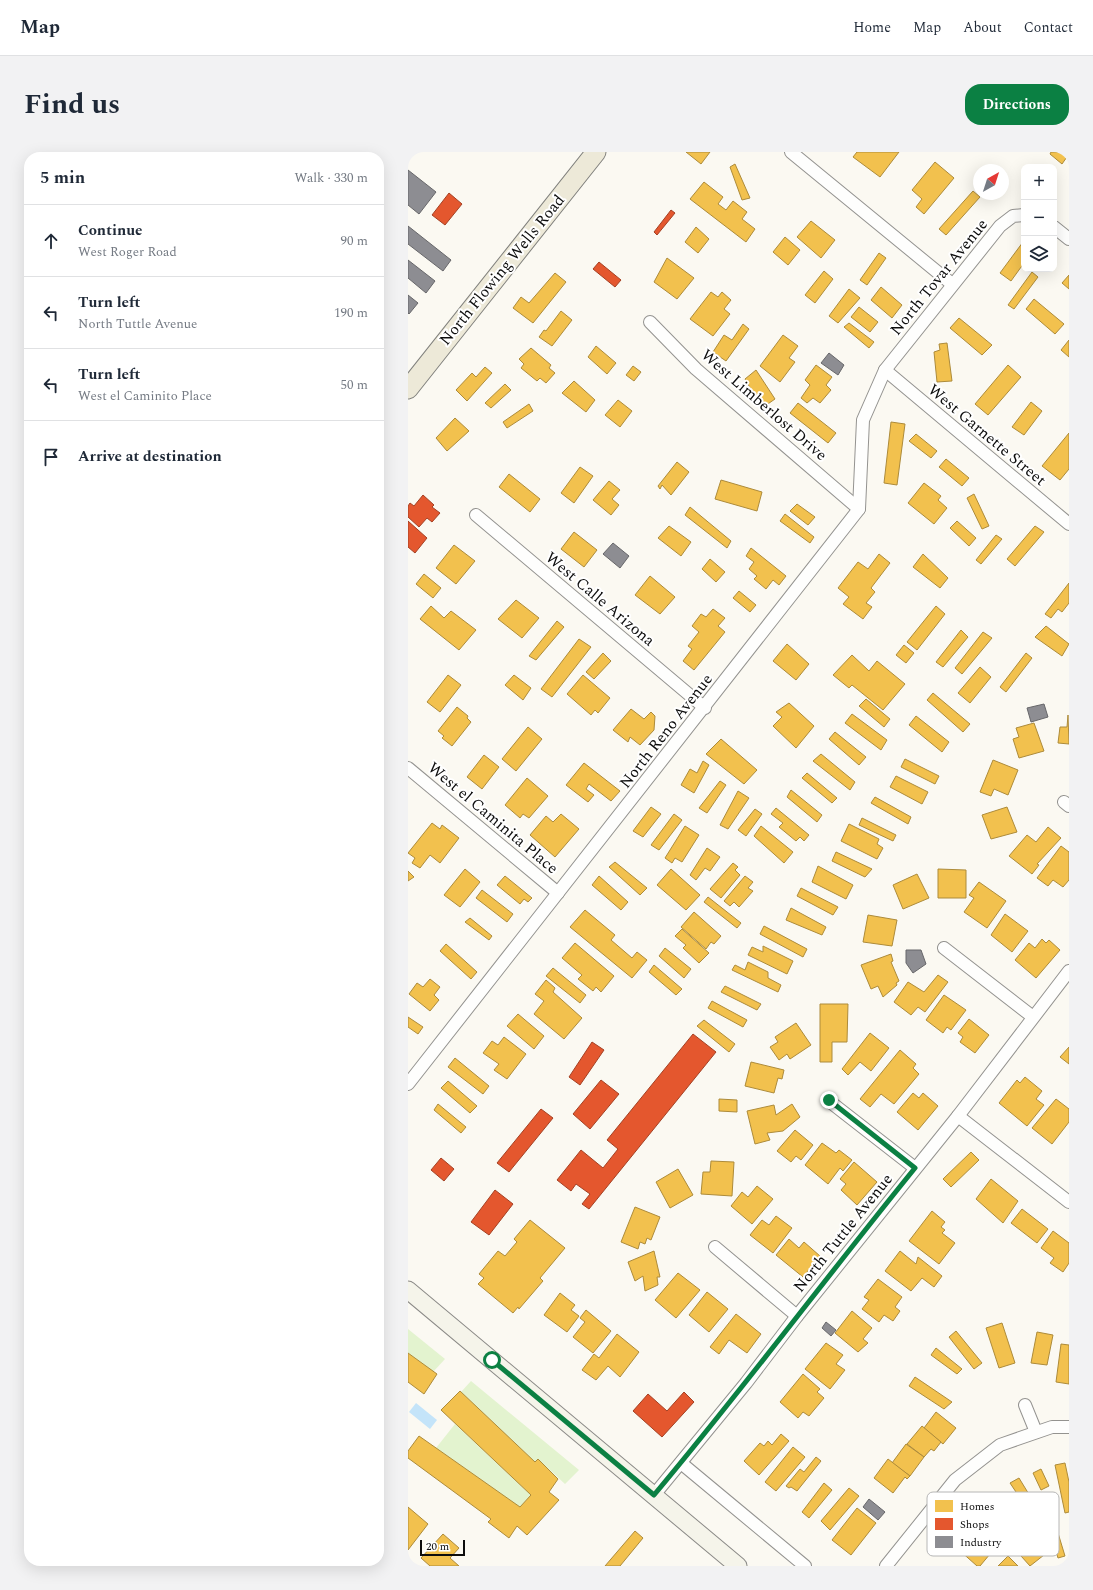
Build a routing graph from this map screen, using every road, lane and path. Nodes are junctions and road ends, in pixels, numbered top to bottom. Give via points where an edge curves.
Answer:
1 (596, 152) edge
2 (791, 152) edge
3 (1021, 215) edge
4 (1057, 229) edge
5 (1069, 239) edge
6 (952, 284) junction
7 (650, 322) dead end
8 (885, 370) junction
9 (408, 389) edge
10 (859, 509) junction
11 (476, 515) dead end
12 (1069, 524) edge
13 (705, 708) junction
14 (408, 768) edge
15 (558, 893) junction
16 (944, 948) dead end
17 (1069, 971) edge
18 (1033, 1017) junction
19 (408, 1084) edge
20 (829, 1100) dead end
21 (958, 1116) junction
22 (915, 1168) junction
23 (1069, 1202) edge
24 (715, 1247) dead end
25 (408, 1290) edge
26 (797, 1316) junction
27 (1025, 1405) dead end
28 (1069, 1427) edge
29 (1036, 1432) junction
30 (681, 1463) junction
31 (945, 1492) edge
32 (654, 1495) junction
33 (927, 1515) edge
34 (738, 1566) edge
35 (804, 1566) edge
36 (886, 1566) edge

1 - 9 main road, North Flowing Wells Road
2 - 6 street
3 - 6 street, North Tovar Avenue via 1013,216 1004,222
4 - 5 street
6 - 8 street, North Tovar Avenue
7 - 10 street, West Limberlost Drive via 696,369
8 - 10 street via 863,420
8 - 12 street, West Garnette Street
10 - 13 street, North Reno Avenue
11 - 13 street, West Calle Arizona
13 - 15 street, North Reno Avenue
14 - 15 street, West el Caminita Place
15 - 19 street, North Reno Avenue
16 - 18 street
17 - 18 street, North Tuttle Avenue
18 - 21 street, North Tuttle Avenue
20 - 22 street
21 - 22 street, North Tuttle Avenue
21 - 23 street
22 - 26 street, North Tuttle Avenue
24 - 26 street
25 - 32 street
26 - 30 street, North Tuttle Avenue
27 - 29 street
28 - 29 street via 1052,1427
29 - 31 street via 1000,1445 955,1480
30 - 32 street, North Tuttle Avenue
30 - 35 street
32 - 34 street
33 - 36 street

